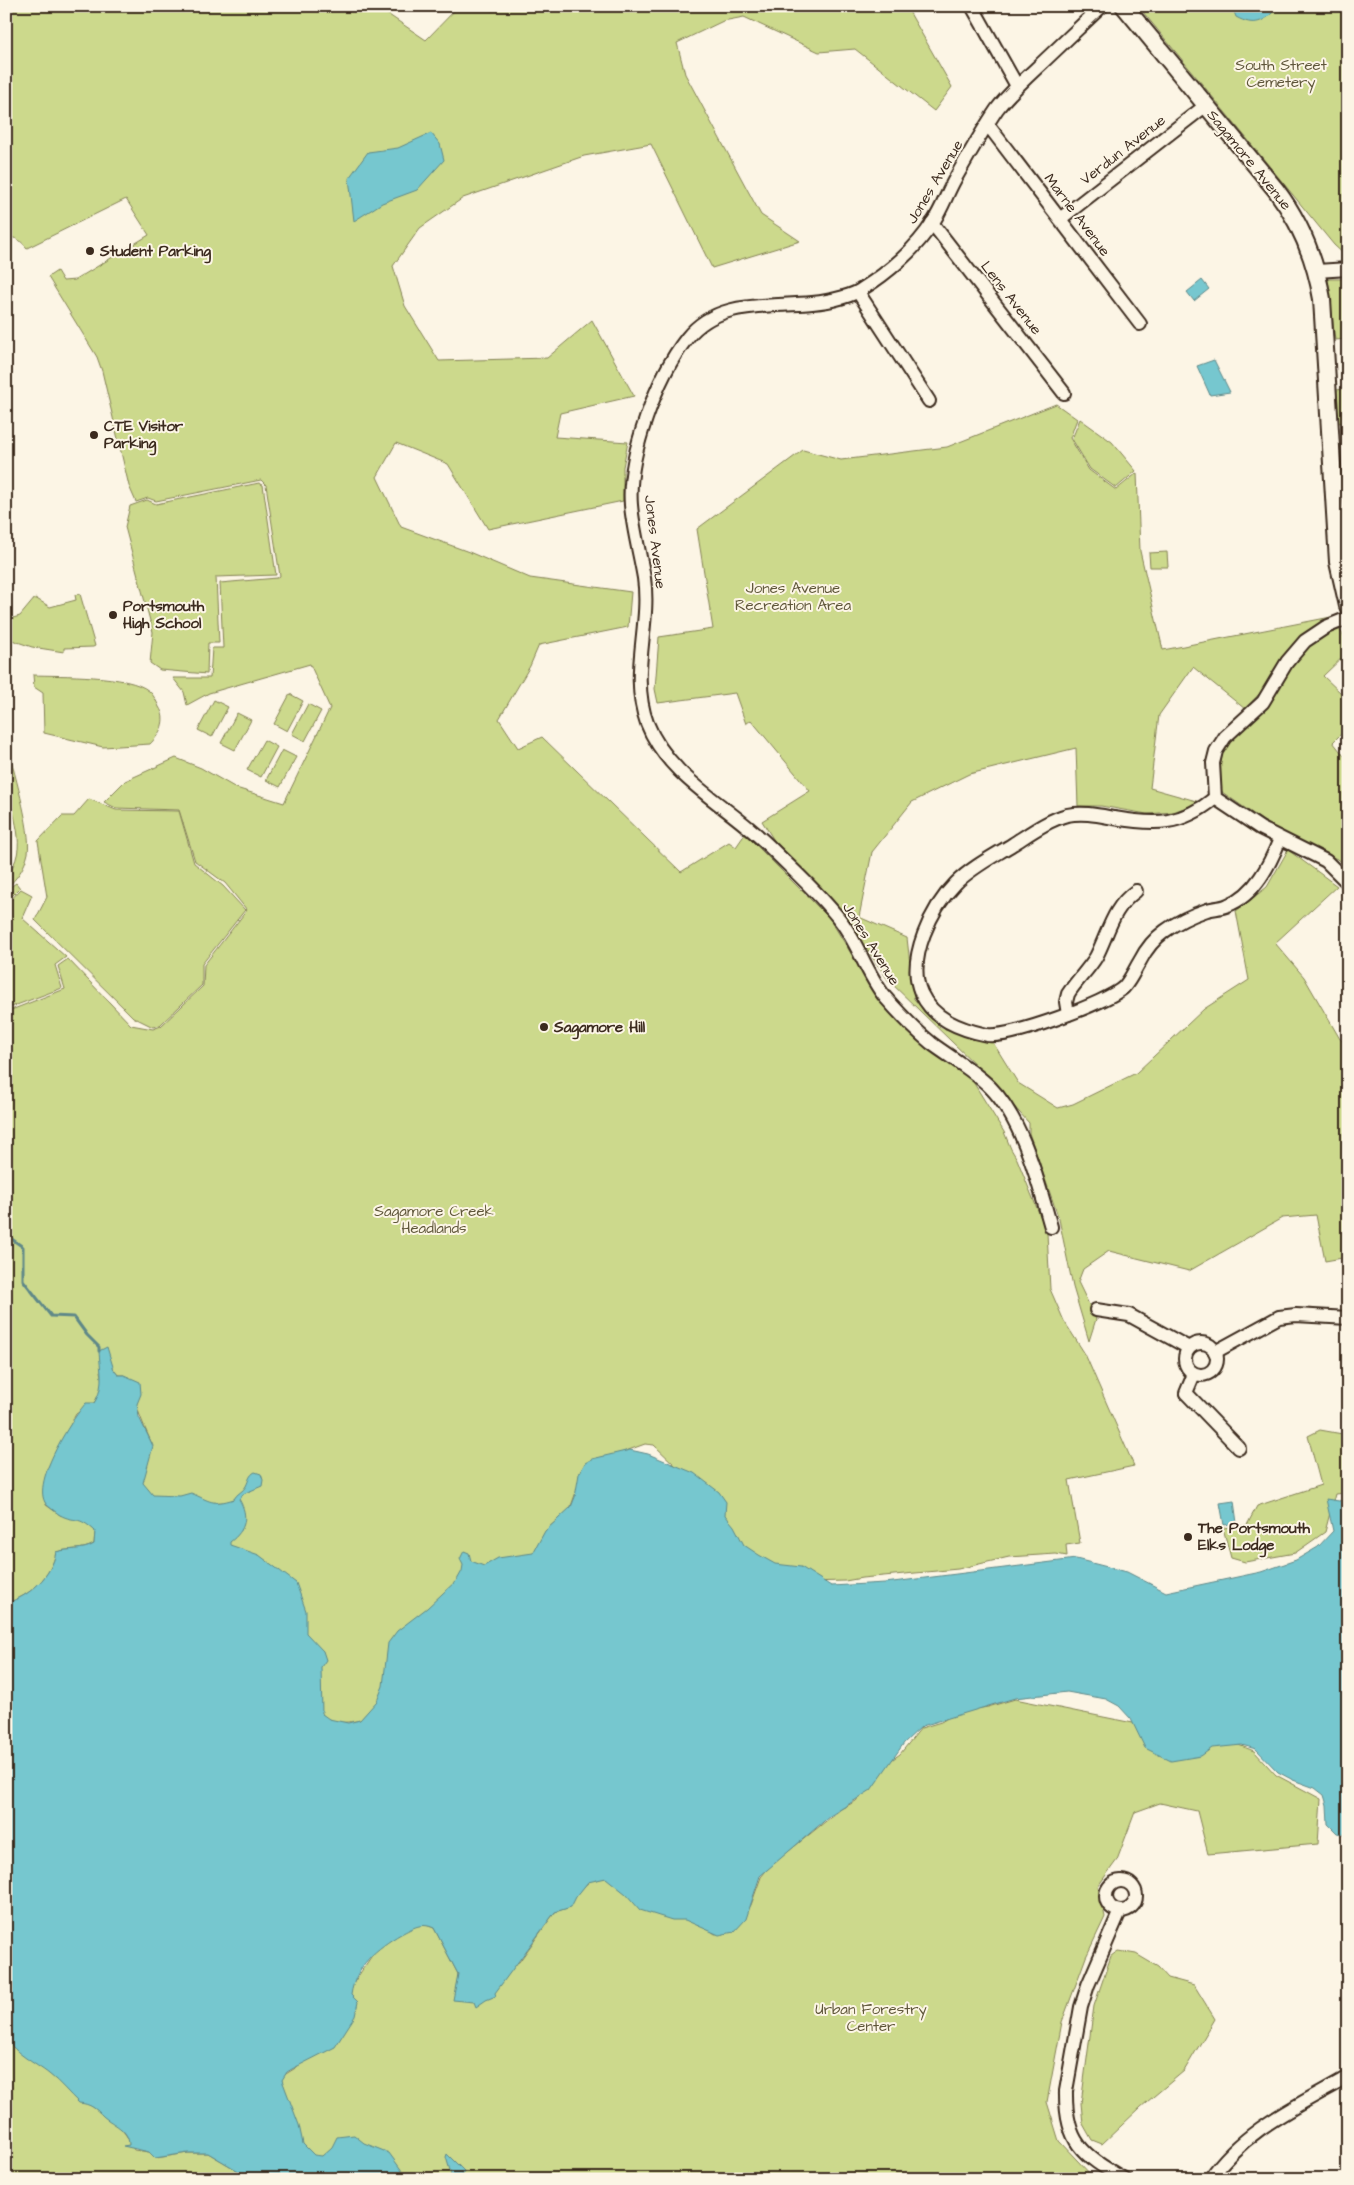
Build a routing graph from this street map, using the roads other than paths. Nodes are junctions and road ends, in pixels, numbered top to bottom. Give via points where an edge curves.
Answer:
1 (972, 6) edge
2 (1102, 6) edge
3 (1124, 6) edge
4 (1017, 86) junction
5 (1205, 106) junction
6 (988, 125) junction
7 (1060, 219) junction
8 (932, 223) junction
9 (1348, 269) edge
10 (1317, 271) junction
11 (858, 292) junction
12 (1140, 324) dead end
13 (1064, 392) dead end
14 (929, 401) dead end
15 (1348, 606) edge
16 (1348, 618) edge
17 (1215, 798) junction
18 (1280, 839) junction
19 (1348, 883) edge
20 (1136, 891) dead end
21 (1068, 1014) junction
22 (1051, 1227) dead end
23 (1096, 1310) dead end
24 (1348, 1318) edge
25 (1189, 1348) junction
26 (1215, 1352) junction
27 (1194, 1374) junction
28 (1239, 1448) dead end
29 (1120, 1911) dead end
30 (1348, 2077) edge
31 (1124, 2179) edge
32 (1210, 2179) edge

1 - 4 street
2 - 4 street, Jones Avenue
3 - 5 main road, Sagamore Avenue
4 - 6 street, Jones Avenue
5 - 7 street, Verdun Avenue
5 - 10 main road, Sagamore Avenue via 1285,202 1302,232
6 - 7 street, Marne Avenue
6 - 8 street, Jones Avenue
7 - 12 street, Marne Avenue
8 - 11 street, Jones Avenue via 906,255
8 - 13 street, Lens Avenue
9 - 10 street
10 - 15 main road, Sagamore Avenue via 1324,317 1338,562
11 - 14 street
11 - 22 street, Jones Avenue via 823,303 722,311 701,323 678,351 655,396 632,471 631,504 646,597 640,692 647,723 674,765 758,836 821,898 855,942 886,998 931,1042 993,1090 1008,1109
16 - 17 street via 1305,641 1287,662 1263,702 1225,737 1213,763
17 - 18 street
17 - 21 street via 1174,821 1158,823 1082,812 1063,816 969,872 945,897 926,927 917,959 917,984 927,1006 944,1020 971,1032 994,1036
18 - 19 street via 1326,861
18 - 21 street via 1256,886 1244,896 1229,905 1177,923 1151,943 1126,985 1117,993
20 - 21 street via 1117,909 1097,954 1068,994
23 - 25 street via 1129,1315
24 - 26 street via 1296,1315 1279,1318
25 - 26 street via 1199,1343
25 - 27 street via 1185,1364
26 - 27 street via 1214,1370 1201,1376
27 - 28 street via 1186,1393
29 - 31 street via 1081,2007 1066,2105 1070,2127 1080,2148 1099,2166
30 - 32 street via 1262,2126 1230,2154

